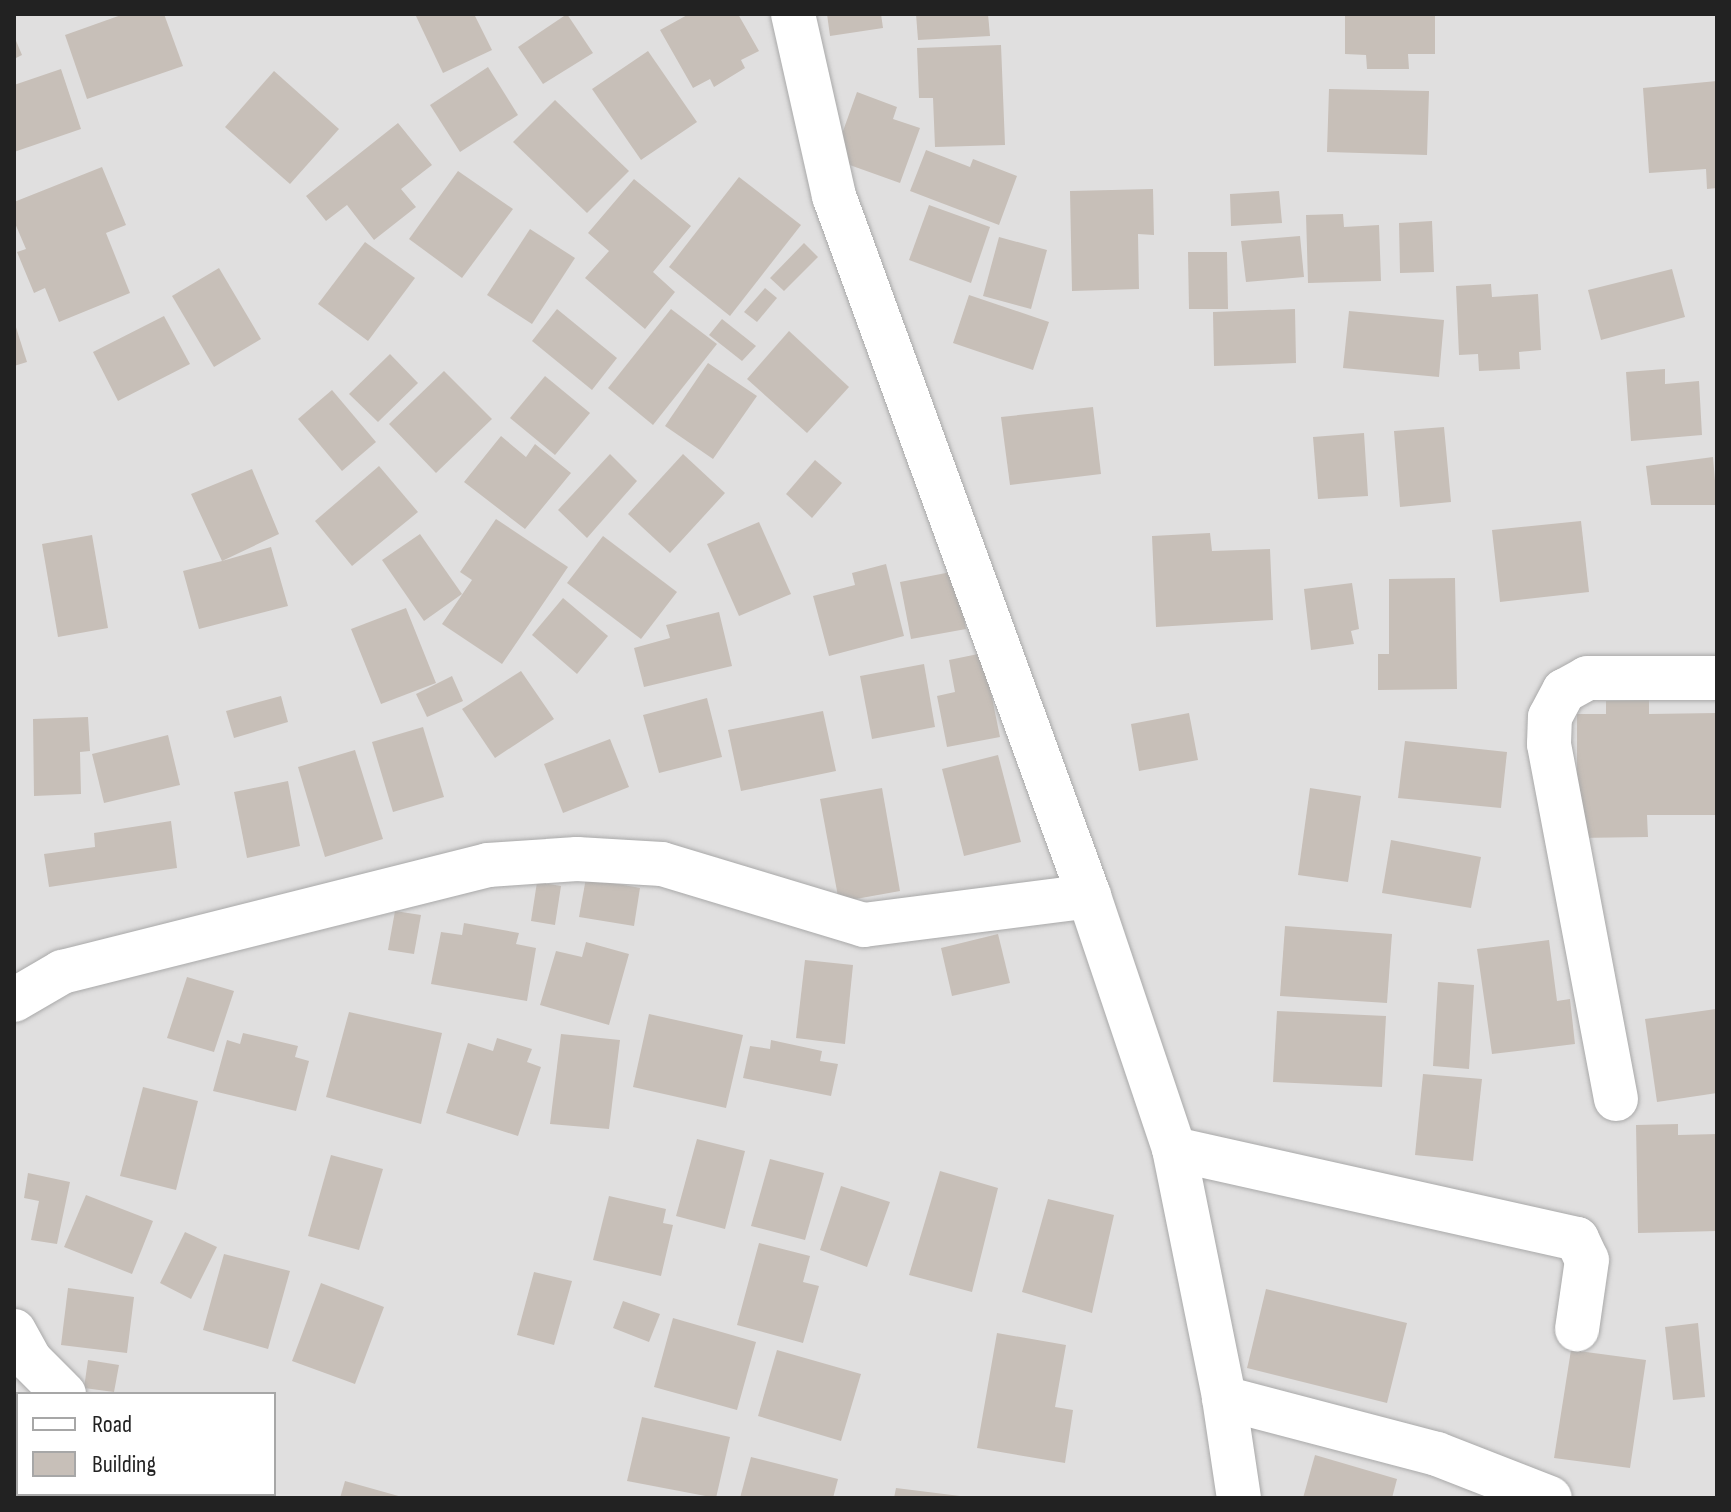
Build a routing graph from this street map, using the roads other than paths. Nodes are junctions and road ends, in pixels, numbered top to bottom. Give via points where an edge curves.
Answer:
1 (793, 14) edge
2 (1717, 678) edge
3 (1089, 896) junction
4 (14, 1000) edge
5 (1616, 1099) dead end
6 (1174, 1149) junction
7 (1577, 1329) dead end
8 (19, 1351) edge
9 (62, 1392) edge
10 (1224, 1398) junction
11 (1239, 1498) edge
12 (1550, 1498) edge

1 - 3 street via 834,196
2 - 5 street via 1587,678 1564,691 1550,717 1549,744
3 - 4 street via 864,925 662,864 577,859 488,865 62,972
3 - 6 street
6 - 7 street via 1577,1239 1587,1260
6 - 10 street
8 - 9 street
10 - 11 street
10 - 12 street via 1437,1454

